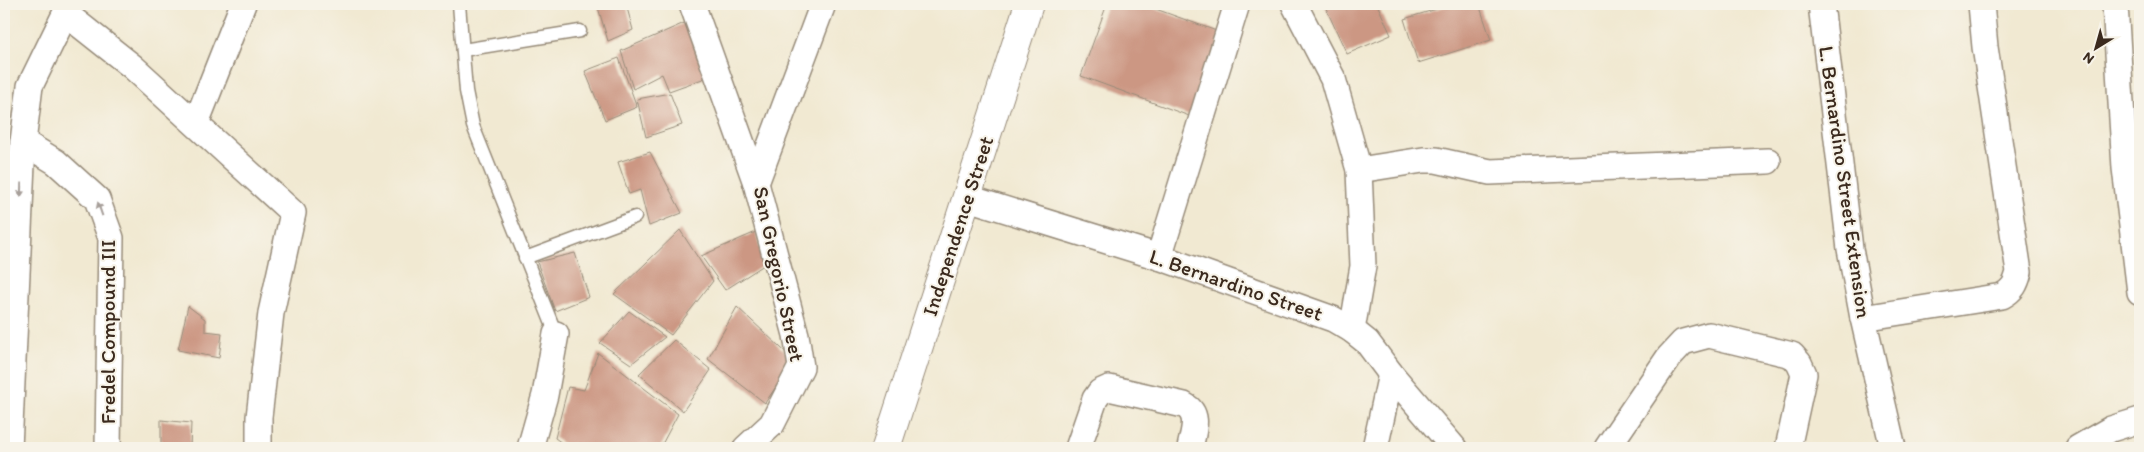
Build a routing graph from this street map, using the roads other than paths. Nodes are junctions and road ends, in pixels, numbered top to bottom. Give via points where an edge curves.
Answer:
1 (243, 4) edge
2 (458, 4) edge
3 (692, 4) edge
4 (823, 4) edge
5 (1029, 4) edge
6 (1237, 4) edge
7 (1294, 4) edge
8 (1820, 4) edge
9 (1981, 4) edge
10 (2115, 4) edge
11 (68, 9) edge
12 (580, 32) dead end
13 (462, 50) junction
14 (196, 123) junction
15 (23, 142) junction
16 (1768, 161) dead end
17 (2133, 167) edge
18 (1359, 170) junction
19 (756, 183) junction
20 (968, 198) junction
21 (635, 217) dead end
22 (1159, 257) junction
23 (525, 258) junction
24 (2140, 292) edge
25 (1863, 318) junction
26 (1352, 330) junction
27 (556, 334) joint
28 (1391, 374) junction
29 (2140, 420) edge
30 (9, 448) edge
31 (108, 448) edge
32 (259, 448) edge
33 (530, 448) edge
34 (746, 448) edge
35 (886, 448) edge
36 (1078, 448) edge
37 (1190, 448) edge
38 (1375, 448) edge
39 (1454, 448) edge
40 (1607, 448) edge
41 (1788, 448) edge
42 (1893, 448) edge
43 (2078, 448) edge

1 - 14 street
2 - 13 lane
3 - 19 street
4 - 19 street, San Gregorio Street
5 - 20 street, Independence Street
6 - 22 street
7 - 18 street via 1333,78
8 - 25 street, L. Bernardino Street Extension via 1850,249
9 - 25 street via 2019,272 2017,282 2012,291 2002,296
10 - 17 street
11 - 14 street
11 - 15 street via 30,86
12 - 13 lane
13 - 23 lane via 473,126
14 - 32 street via 294,213 271,313 259,417
15 -> 30 street
31 -> 15 street, Fredel Compound III via 111,238 97,199 56,162
16 - 18 street via 1490,172 1423,160
17 - 24 street
18 - 26 street via 1363,266
19 - 34 street, San Gregorio Street via 802,367 772,424
20 - 22 street, L. Bernardino Street
20 - 35 street, Independence Street
21 - 23 lane
22 - 26 street, L. Bernardino Street via 1333,319
23 - 27 lane
25 - 42 street, L. Bernardino Street Extension
26 - 28 street, L. Bernardino Street via 1367,342
27 - 33 street via 545,395
28 - 38 street
28 - 39 street, L. Bernardino Street
29 - 43 street via 2111,430
36 - 37 street via 1095,399 1108,388 1191,409 1195,420
40 - 41 street via 1669,357 1683,342 1709,335 1792,355 1799,363 1804,374

